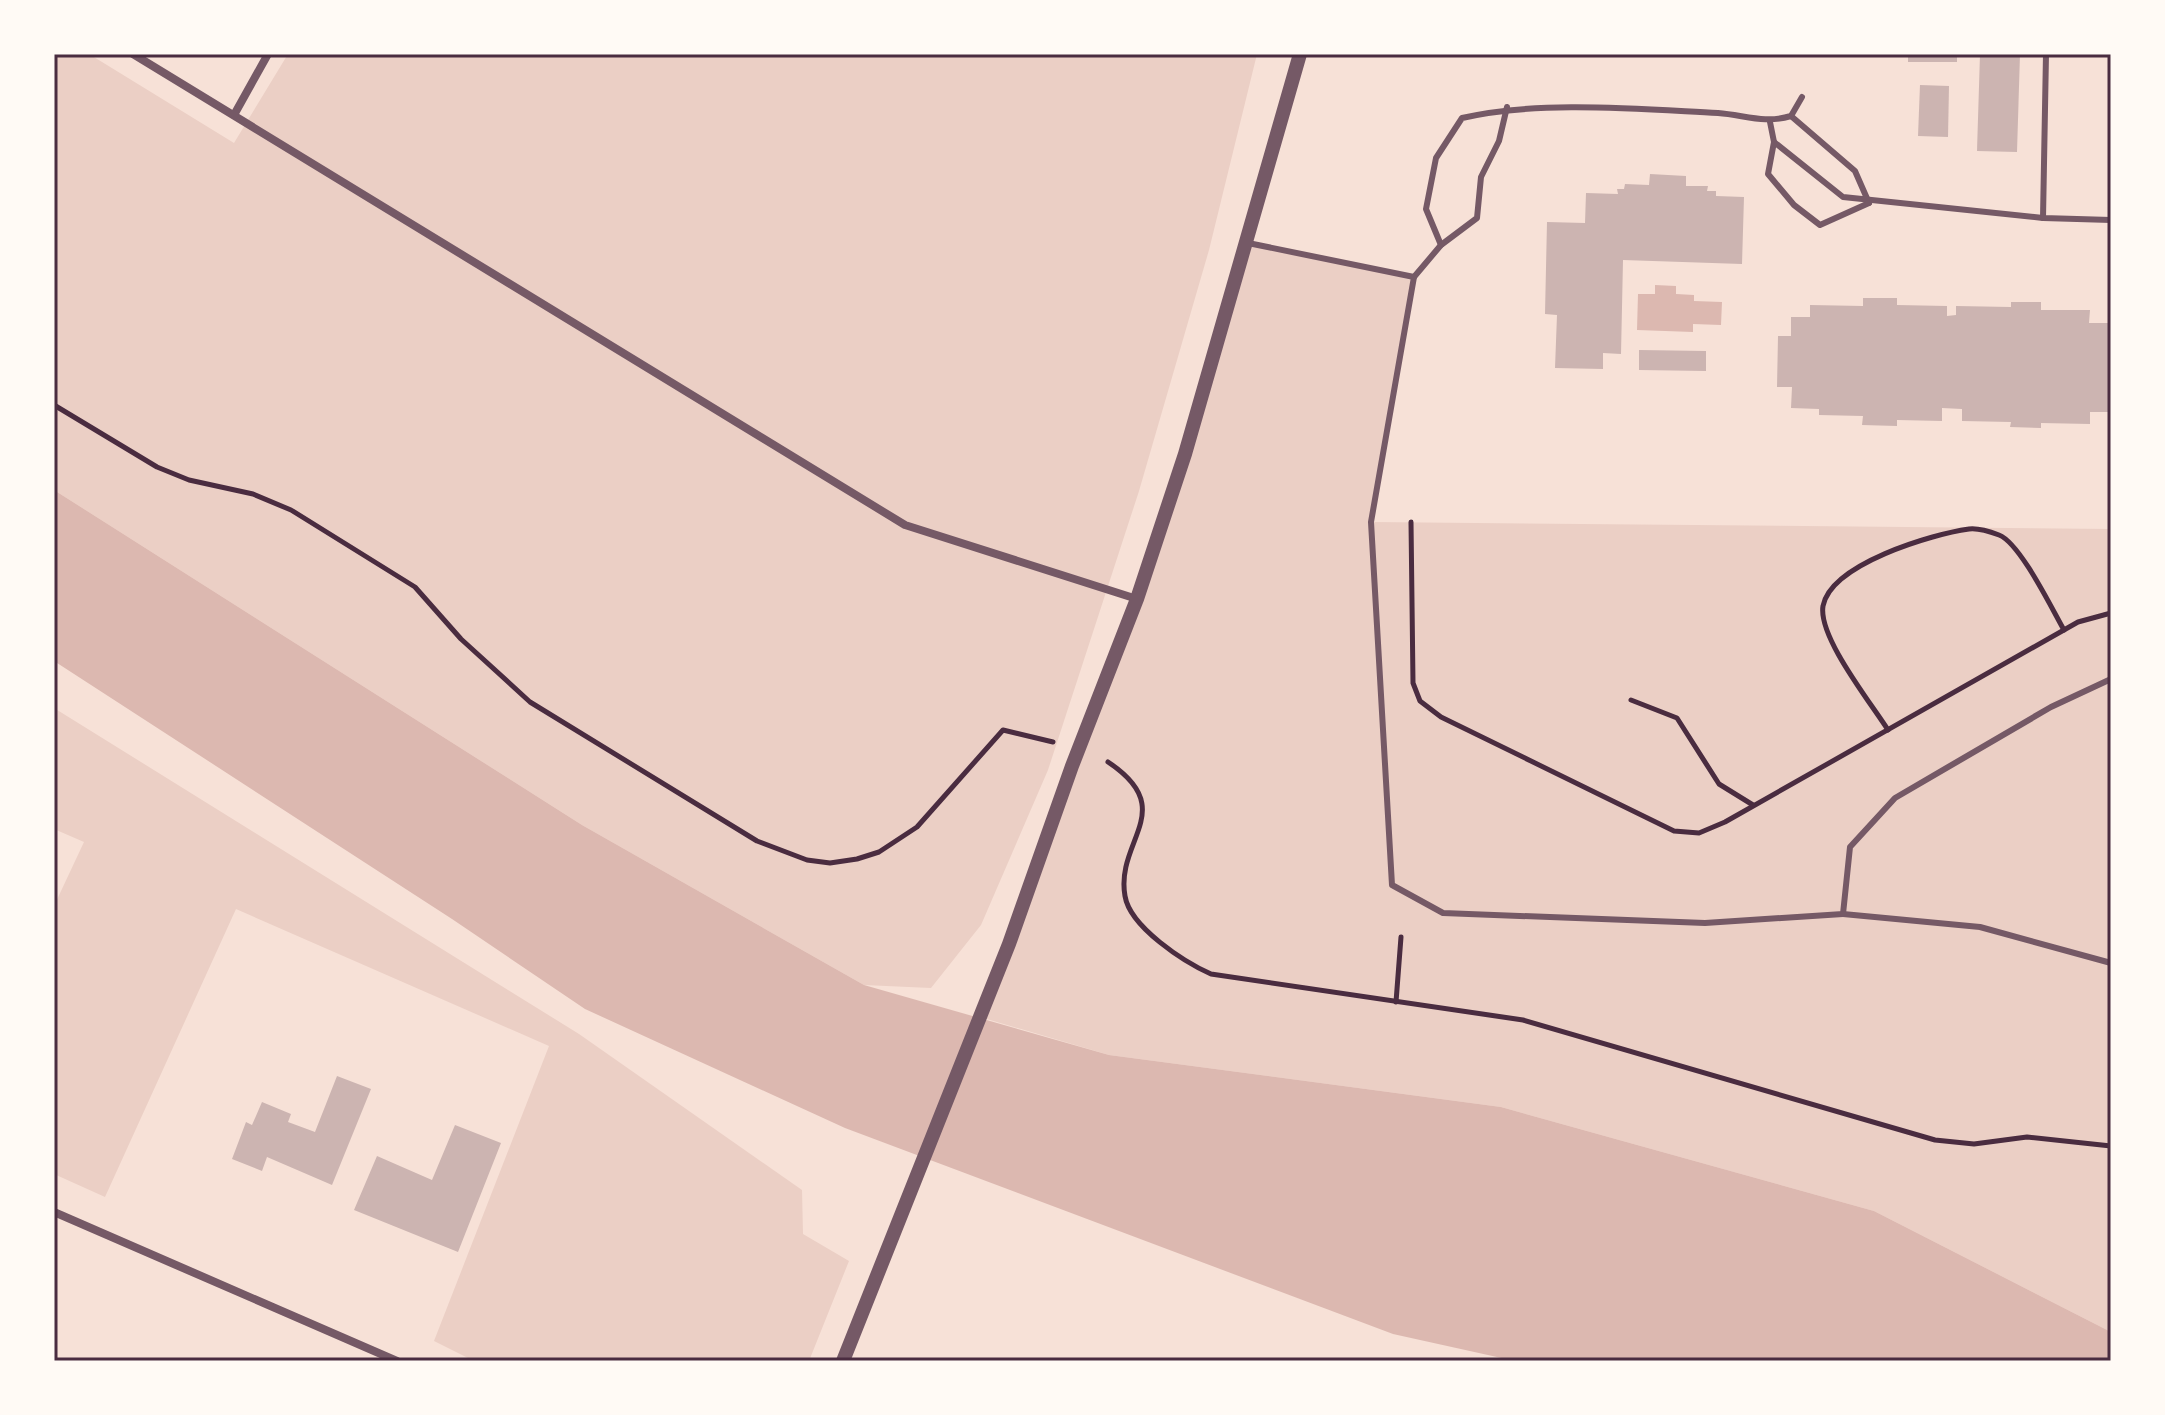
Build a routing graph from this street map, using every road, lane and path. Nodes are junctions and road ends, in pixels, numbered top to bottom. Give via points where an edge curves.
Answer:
1 (133, 54) edge
2 (268, 54) edge
3 (1300, 54) edge
4 (2046, 54) edge
5 (1802, 97) dead end
6 (1507, 107) junction
7 (234, 115) junction
8 (1791, 116) junction
9 (1770, 122) junction
10 (1774, 142) junction
11 (1869, 203) junction
12 (2043, 218) junction
13 (2111, 220) edge
14 (1246, 242) junction
15 (1441, 245) junction
16 (1414, 277) junction
17 (54, 405) edge
18 (1411, 522) dead end
19 (1137, 599) junction
20 (2111, 613) edge
21 (2064, 630) junction
22 (2111, 679) edge
23 (1631, 700) dead end
24 (1888, 730) junction
25 (1054, 743) dead end
26 (1108, 762) dead end
27 (1754, 805) junction
28 (1843, 914) junction
29 (1401, 937) dead end
30 (2111, 963) edge
31 (1396, 1002) junction
32 (2111, 1146) edge
33 (54, 1212) edge
34 (397, 1361) edge
35 (843, 1361) edge

1 - 7 street
2 - 7 street
3 - 14 street
4 - 12 lane
5 - 8 lane
6 - 9 lane via 1722,113
6 - 15 lane via 1499,141 1481,177 1477,218
6 - 15 lane via 1462,118 1436,158 1426,209
7 - 19 street via 905,525
8 - 9 lane
8 - 11 lane via 1855,171
9 - 10 lane
10 - 11 lane via 1843,197
10 - 11 lane via 1768,174 1820,225
11 - 12 lane
12 - 13 lane
14 - 16 lane
14 - 19 street
15 - 16 lane
16 - 28 lane via 1371,522 1392,885 1443,913 1705,923
17 - 25 path via 157,467 291,510 397,574 530,702 757,841 807,860 857,859 905,835 1003,730
18 - 27 path via 1413,683 1420,701 1441,717 1674,831 1699,833
19 - 35 street via 1009,944
20 - 21 path
21 - 24 path
21 - 24 path via 2002,536 1972,528 1868,560 1833,586 1823,607 1829,637
22 - 28 lane via 2051,707 1895,798 1850,847
23 - 27 path via 1677,718 1719,784
24 - 27 path
26 - 31 path via 1131,780 1143,812 1125,899 1167,948 1211,974
28 - 30 lane via 1980,927
29 - 31 path
31 - 32 path via 1523,1020 1935,1140 1974,1144 2027,1137
33 - 34 street

